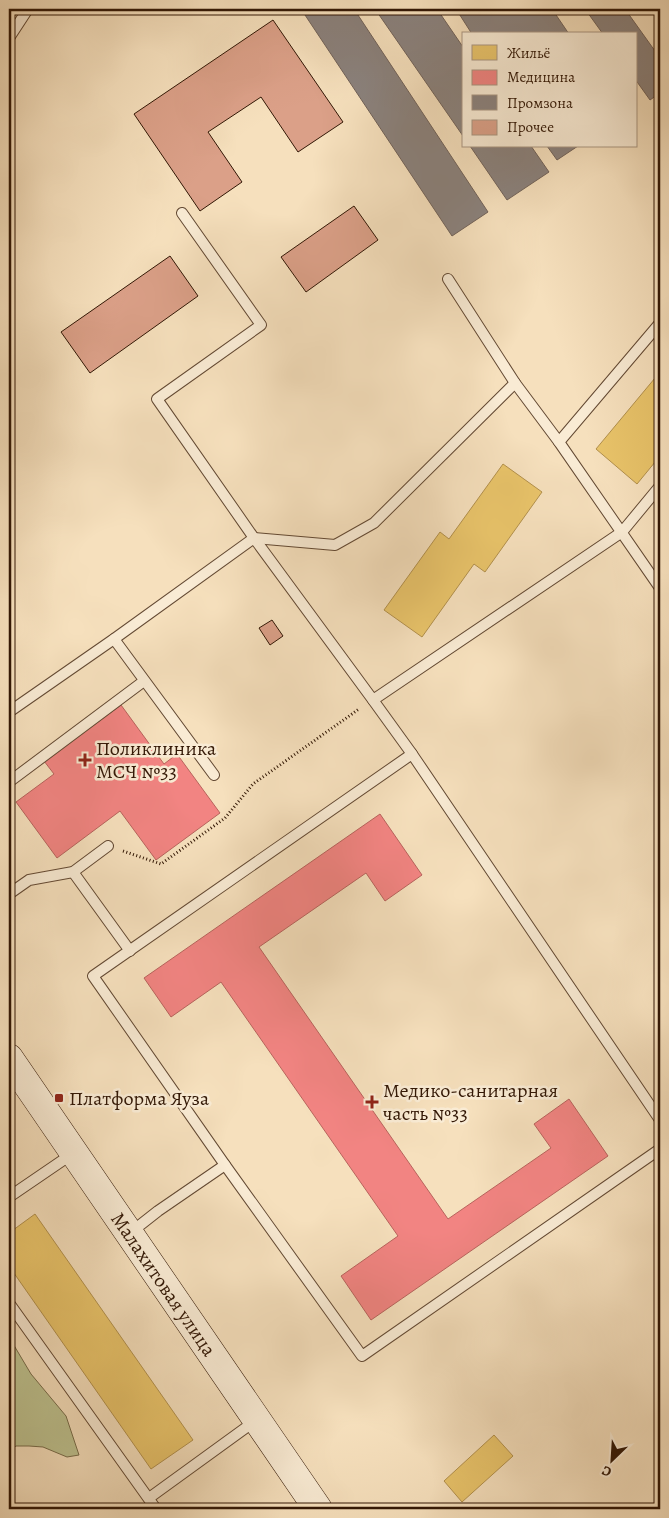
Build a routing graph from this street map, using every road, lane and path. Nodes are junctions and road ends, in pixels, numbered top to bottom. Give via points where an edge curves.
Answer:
1 (28, 9) edge
2 (9, 38) edge
3 (182, 213) dead end
4 (448, 279) dead end
5 (660, 323) edge
6 (515, 383) junction
7 (559, 442) junction
8 (660, 486) edge
9 (622, 532) junction
10 (254, 538) junction
11 (660, 588) edge
12 (114, 640) junction
13 (144, 681) junction
14 (373, 700) junction
15 (9, 712) edge
16 (412, 754) junction
17 (214, 775) dead end
18 (9, 782) edge
19 (108, 846) joint
20 (73, 872) junction
21 (9, 894) edge
22 (130, 950) junction
23 (9, 1058) edge
24 (19, 1086) edge
25 (660, 1120) edge
26 (660, 1149) edge
27 (74, 1153) junction
28 (225, 1165) junction
29 (9, 1197) edge
30 (129, 1233) junction
31 (9, 1303) edge
32 (257, 1420) junction
33 (149, 1498) junction
34 (156, 1509) edge
35 (318, 1509) edge

1 - 2 lane
3 - 10 lane via 261,325 157,400
4 - 6 lane
5 - 7 lane
6 - 7 lane
6 - 10 lane via 374,523 335,545
7 - 9 lane
8 - 9 lane
9 - 11 lane
9 - 14 lane
10 - 12 lane
10 - 14 lane
12 - 13 lane
12 - 15 lane
13 - 17 lane
13 - 18 lane
14 - 16 lane
14 - 19 path via 252,784 225,818 161,864
16 - 22 lane
16 - 25 lane
19 - 20 lane
20 - 21 lane via 29,880
20 - 22 lane
22 - 28 lane via 93,976
23 - 24 street, Малахитовая улица
24 - 27 street, Малахитовая улица
26 - 28 lane via 362,1356
27 - 29 lane
27 - 30 street, Малахитовая улица
28 - 30 lane
30 - 32 street, Малахитовая улица
31 - 33 lane
32 - 33 lane
32 - 35 street, Малахитовая улица
33 - 34 lane

